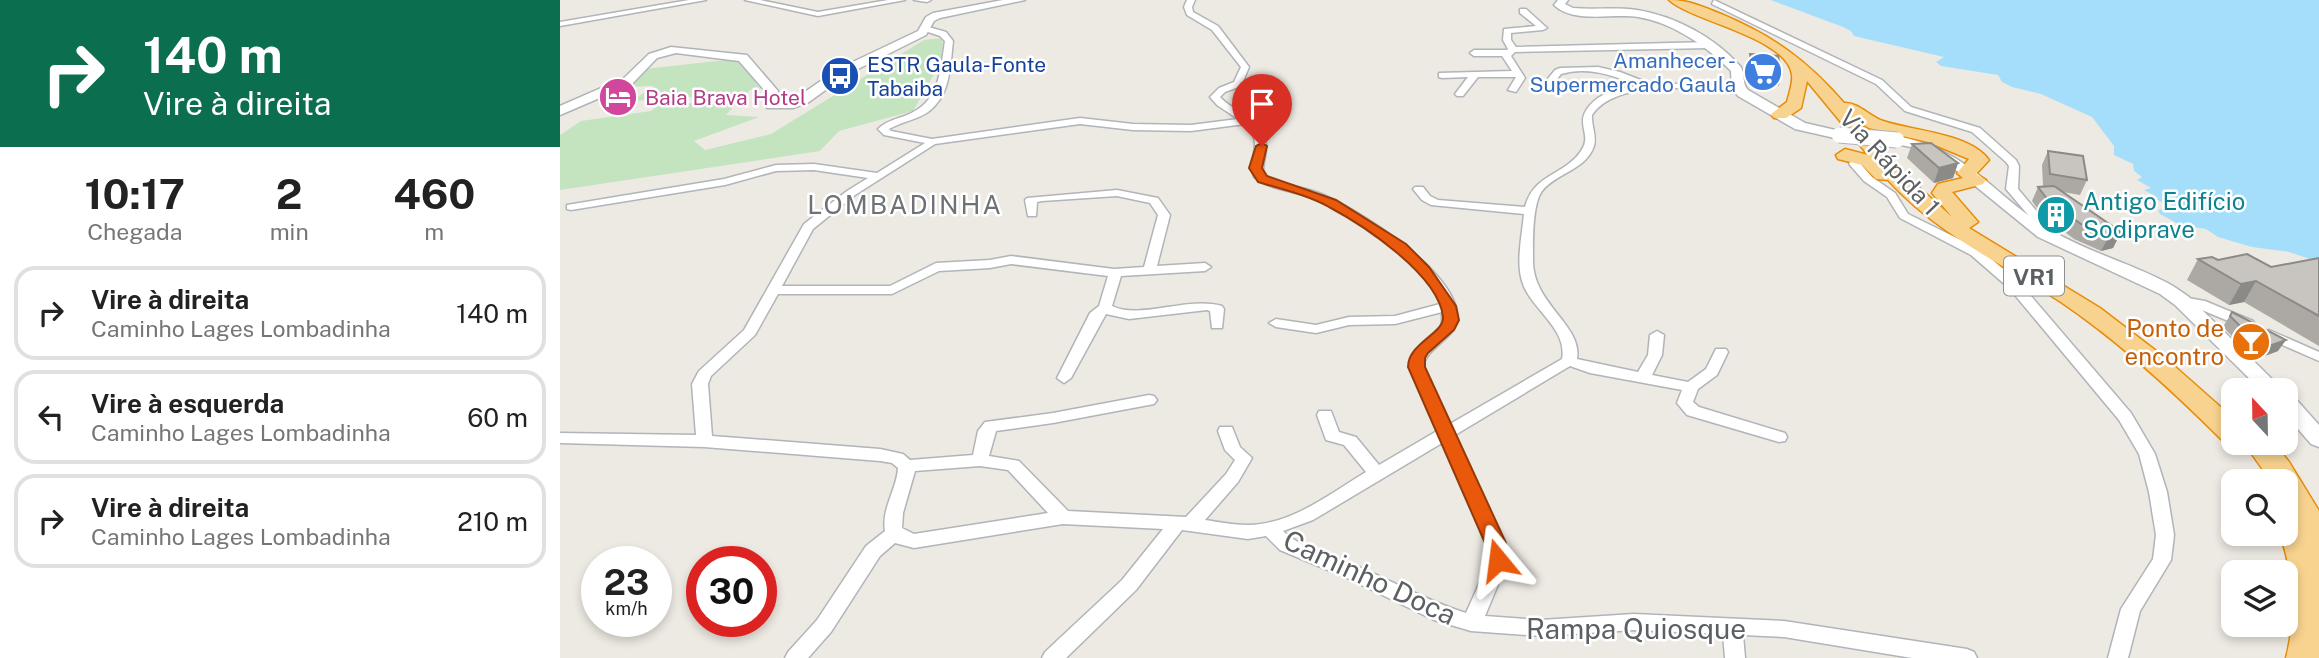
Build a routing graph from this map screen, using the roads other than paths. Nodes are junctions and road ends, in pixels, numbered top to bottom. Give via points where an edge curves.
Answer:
1 (702, 0) edge
2 (749, 0) edge
3 (901, 0) edge
4 (918, 0) edge
5 (927, 0) edge
6 (1020, 0) edge
7 (1191, 0) edge
8 (1563, 0) edge
9 (1676, 0) edge
10 (1687, 0) edge
11 (1715, 2) dead end
12 (1523, 11) dead end
13 (560, 24) edge
14 (921, 32) junction
15 (1710, 45) junction
16 (1510, 52) junction
17 (1474, 54) dead end
18 (1794, 60) junction
19 (1519, 74) junction
20 (1442, 75) dead end
21 (1474, 76) junction
22 (1547, 86) dead end
23 (1649, 87) junction
24 (1514, 90) dead end
25 (1740, 91) junction
26 (1460, 94) dead end
27 (1847, 107) junction
28 (1778, 109) junction
29 (560, 111) edge
30 (1248, 121) junction
31 (1815, 131) junction
32 (931, 142) junction
33 (1856, 160) junction
34 (877, 176) junction
35 (1971, 176) junction
36 (1419, 189) dead end
37 (571, 206) dead end
38 (1530, 211) junction
39 (1032, 214) dead end
40 (2029, 223) junction
41 (1961, 232) junction
42 (1996, 245) junction
43 (1205, 267) dead end
44 (1150, 270) junction
45 (1114, 273) junction
46 (774, 290) junction
47 (2182, 301) junction
48 (1448, 306) junction
49 (1105, 308) junction
50 (1276, 323) dead end
51 (1217, 325) dead end
52 (1657, 335) dead end
53 (1721, 352) dead end
54 (2319, 357) edge
55 (1569, 361) junction
56 (1643, 376) junction
57 (1064, 378) dead end
58 (2261, 378) edge
59 (1691, 387) junction
60 (1149, 400) dead end
61 (2221, 406) edge
62 (1325, 415) dead end
63 (2298, 415) edge
64 (2221, 422) edge
65 (1226, 431) dead end
66 (1445, 431) junction
67 (1779, 437) dead end
68 (560, 438) edge
69 (2319, 439) edge
70 (704, 442) junction
71 (2249, 455) edge
72 (2268, 455) edge
73 (980, 460) junction
74 (907, 466) junction
75 (2260, 469) edge
76 (1377, 474) junction
77 (1063, 517) junction
78 (1185, 524) junction
79 (1270, 529) junction
80 (893, 534) junction
81 (2298, 539) edge
82 (2319, 539) edge
83 (1471, 623) junction
84 (1731, 628) junction
85 (795, 658) edge
86 (1052, 658) edge
87 (1735, 658) edge
88 (1966, 658) edge
89 (2118, 658) edge
90 (2304, 658) edge

1 - 13 street
2 - 3 street via 818,14
4 - 5 street
6 - 14 main road via 937,15
7 - 30 street via 1190,13 1215,28 1245,67 1238,84 1215,96
8 - 15 main road via 1559,6 1569,11 1646,15
9 - 18 highway, Via Rápida 1 / VR1 via 1750,32
10 - 27 highway, Via Rápida 1 / VR1 via 1786,47 1816,70
11 - 40 street via 1879,82 1908,108 1976,130 2011,160 2012,189 2035,216
12 - 16 street via 1543,28 1507,31
14 - 29 main road via 842,72 793,104 772,105 772,91 743,58 675,49 653,56 628,81
14 - 32 street via 943,34 949,41 945,77 935,101 925,111 883,129
15 - 16 street
15 - 25 main road via 1737,70
16 - 17 street
16 - 19 street
18 - 28 highway via 1800,76 1796,104
18 - 41 highway, Via Rápida 1 / VR1 via 1907,188
19 - 21 street
19 - 24 street
20 - 21 street
21 - 26 street
22 - 23 street via 1563,70 1598,68
23 - 25 street
23 - 38 street via 1616,94 1594,105 1587,113 1587,151 1539,188
25 - 28 main road
27 - 35 highway via 1875,124 1934,138 1976,155 1980,159
27 - 42 highway, Via Rápida 1 / VR1 via 1919,189
28 - 31 main road
30 - 32 street via 1191,128 1080,121
30 - 48 street via 1260,138 1258,175 1332,202 1401,247 1424,270
31 - 33 main road
31 - 35 main road, bridge via 1929,147
32 - 34 street
33 - 41 highway via 1908,201
33 - 89 street via 1868,179 1891,195 1904,216 1975,252 2007,278 2125,417 2147,454 2165,535 2162,560 2131,609
34 - 37 street via 814,167 776,168 725,183
34 - 46 street via 808,228
35 - 40 main road
35 - 42 highway via 1945,188 1944,198
36 - 38 street via 1435,203 1461,200
38 - 55 street via 1530,284 1569,338
39 - 44 street via 1031,200 1042,198 1117,193 1154,200 1164,215
40 - 47 main road via 2071,247 2150,279
41 - 64 highway, Via Rápida 1 / VR1 via 2073,301 2137,347
42 - 61 highway, Via Rápida 1 / VR1 via 2154,347
43 - 44 street
44 - 45 street
45 - 46 street via 1012,260 936,267 892,290
45 - 49 street
46 - 70 street via 750,332 704,374 700,384
47 - 54 street via 2213,309
47 - 58 main road
48 - 50 street via 1395,320 1349,321 1316,329
48 - 66 street via 1448,327 1416,358
49 - 51 street via 1125,313 1214,307 1219,314
49 - 57 street via 1097,313
52 - 56 street via 1654,355
53 - 59 street via 1712,372
55 - 56 street
55 - 66 street
56 - 59 street
59 - 67 street via 1685,403 1693,411
60 - 73 street via 990,426
62 - 76 street via 1332,436 1350,441
63 - 69 main road
65 - 78 street via 1233,450 1244,458 1232,478
66 - 76 street
66 - 83 street via 1495,543 1498,560
68 - 70 street
70 - 74 street via 880,455 897,458
71 - 75 highway
72 - 82 highway
73 - 74 street
73 - 77 street via 1013,465
74 - 80 street via 907,485 894,515
76 - 79 street via 1307,514
77 - 78 street
77 - 80 street via 931,539 900,539
78 - 79 street
78 - 86 street
79 - 83 street, Caminho Doca via 1286,545
80 - 85 street via 873,551 824,626
81 - 90 highway via 2308,583 2310,627
83 - 84 street, Rampa Quiosque via 1541,628 1634,622
84 - 87 street
84 - 88 street, Rampa Quiosque via 1784,629

